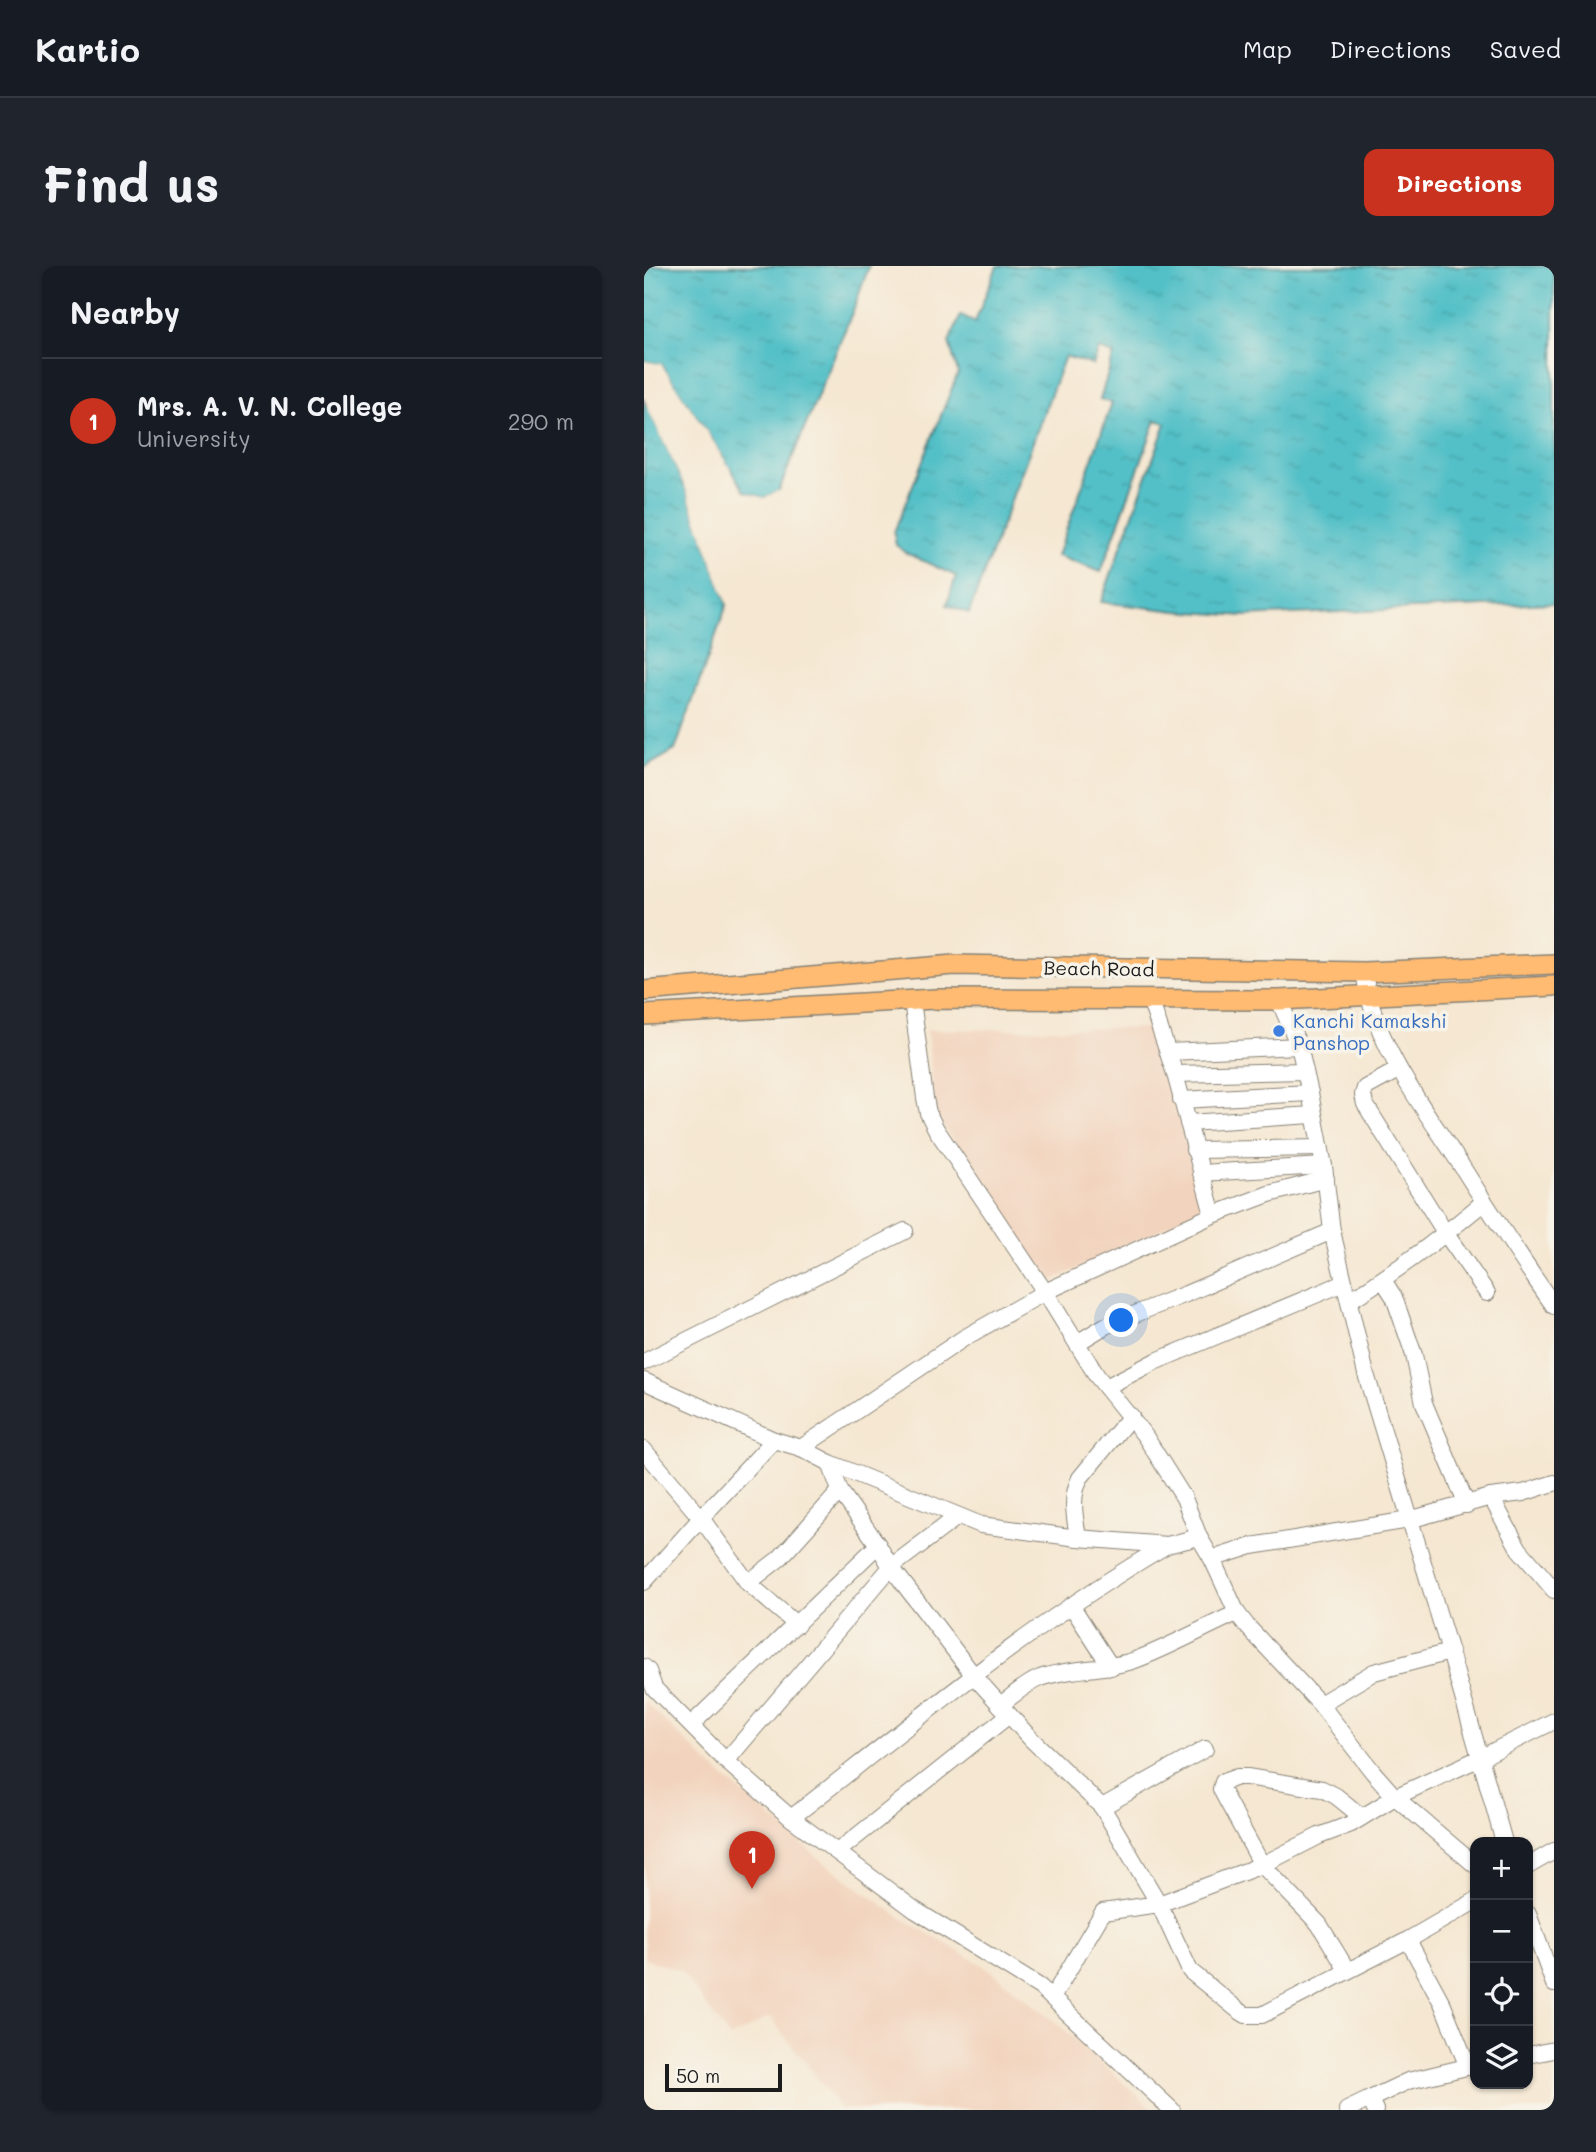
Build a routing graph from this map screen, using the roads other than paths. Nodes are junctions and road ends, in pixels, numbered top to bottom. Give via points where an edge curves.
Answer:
1 (1554, 964) edge
2 (1364, 972) junction
3 (1554, 986) edge
4 (644, 991) edge
5 (1367, 997) junction
6 (1150, 999) junction
7 (912, 1000) junction
8 (1279, 1000) junction
9 (644, 1014) edge
10 (1299, 1046) junction
11 (1169, 1052) junction
12 (1398, 1070) junction
13 (1304, 1071) junction
14 (1175, 1074) junction
15 (1310, 1093) junction
16 (1181, 1100) junction
17 (1313, 1115) junction
18 (1188, 1123) junction
19 (1320, 1148) junction
20 (1194, 1150) junction
21 (1201, 1173) junction
22 (1325, 1173) junction
23 (1484, 1202) junction
24 (1213, 1215) junction
25 (905, 1231) dead end
26 (1332, 1231) junction
27 (1446, 1234) junction
28 (1383, 1280) junction
29 (1343, 1283) junction
30 (1045, 1292) junction
31 (1487, 1293) dead end
32 (1349, 1301) junction
33 (1554, 1306) edge
34 (1077, 1343) junction
35 (644, 1362) edge
36 (644, 1381) edge
37 (1106, 1387) junction
38 (1131, 1416) junction
39 (774, 1440) junction
40 (801, 1448) junction
41 (644, 1450) edge
42 (830, 1463) junction
43 (1554, 1483) edge
44 (840, 1491) junction
45 (1491, 1497) junction
46 (1467, 1506) junction
47 (957, 1517) junction
48 (701, 1518) junction
49 (1409, 1520) junction
50 (1199, 1537) junction
51 (1078, 1538) junction
52 (878, 1545) junction
53 (1167, 1545) junction
54 (1212, 1559) junction
55 (891, 1567) junction
56 (644, 1582) edge
57 (748, 1583) junction
58 (1554, 1590) edge
59 (1071, 1605) junction
60 (1237, 1612) junction
61 (797, 1625) junction
62 (1450, 1652) junction
63 (644, 1667) edge
64 (1111, 1667) junction
65 (974, 1676) junction
66 (649, 1686) edge
67 (1320, 1704) junction
68 (1005, 1710) junction
69 (1554, 1721) edge
70 (691, 1725) junction
71 (1205, 1749) dead end
72 (1480, 1758) junction
73 (726, 1760) junction
74 (1395, 1797) junction
75 (1102, 1807) junction
76 (1362, 1817) junction
77 (791, 1818) junction
78 (1503, 1837) edge
79 (1554, 1851) edge
80 (837, 1852) junction
81 (1470, 1860) edge
82 (1533, 1863) edge
83 (1262, 1864) junction
84 (1159, 1904) junction
85 (1470, 1904) edge
86 (1533, 1927) edge
87 (1408, 1940) junction
88 (1347, 1970) junction
89 (1554, 1984) edge
90 (1052, 1998) junction
91 (1554, 2050) edge
92 (1533, 2054) edge
93 (1470, 2062) edge
94 (1470, 2066) edge
95 (1372, 2104) edge
96 (1172, 2110) edge
97 (1347, 2110) edge

1 - 2 main road, Beach Road
2 - 4 main road, Beach Road via 954,965
2 - 5 street
3 - 5 main road, Beach Road
5 - 8 main road, Beach Road
5 - 12 street
6 - 7 main road, Beach Road
6 - 8 main road, Beach Road
6 - 11 street
7 - 9 main road, Beach Road
7 - 30 street via 928,1113
8 - 10 street
10 - 11 street
10 - 13 street
11 - 14 street
12 - 23 street
12 - 27 street via 1365,1088 1365,1104
13 - 14 street
13 - 15 street
14 - 16 street
15 - 16 street
15 - 17 street
16 - 18 street
17 - 18 street
17 - 19 street
18 - 20 street
19 - 20 street
19 - 22 street
20 - 21 street
21 - 22 street
21 - 24 street
22 - 24 street
22 - 26 street
23 - 27 street
23 - 33 street
24 - 30 street
25 - 35 street
26 - 29 street
26 - 34 street via 1105,1326
27 - 28 street
27 - 31 street
28 - 32 street
28 - 46 street via 1394,1297 1414,1356 1424,1404
29 - 32 street
29 - 37 street via 1154,1362
30 - 34 street
30 - 40 street via 971,1334
32 - 49 street
34 - 37 street
36 - 39 street
37 - 38 street
38 - 50 street via 1184,1498
38 - 51 street via 1074,1489
39 - 40 street
39 - 48 street
40 - 42 street
41 - 48 street
42 - 44 street
42 - 47 street
43 - 45 street
44 - 52 street
44 - 57 street via 780,1558
45 - 46 street
45 - 58 street via 1519,1549
46 - 49 street
47 - 51 street via 981,1525
47 - 55 street
48 - 56 street
48 - 57 street
49 - 54 street via 1252,1546
49 - 62 street
50 - 53 street
50 - 54 street
51 - 53 street
52 - 55 street
52 - 61 street
53 - 59 street
54 - 60 street
55 - 65 street
55 - 73 street
57 - 61 street
59 - 64 street
59 - 65 street
60 - 64 street
60 - 67 street
61 - 70 street
62 - 67 street via 1374,1672
62 - 72 street
63 - 66 street
64 - 68 street via 1043,1677
65 - 68 street
65 - 77 street
66 - 70 street
67 - 74 street
68 - 75 street
68 - 80 street
69 - 72 street
70 - 73 street
71 - 75 street
72 - 74 street
72 - 78 street
73 - 77 street
74 - 76 street
74 - 81 street
75 - 84 street
76 - 83 street
76 - 83 street via 1322,1789 1247,1777 1223,1782 1225,1797
77 - 80 street
79 - 82 street
80 - 90 street via 915,1910
83 - 84 street
83 - 88 street via 1319,1924
84 - 88 street via 1191,1971 1246,2015 1262,2015
84 - 90 street via 1103,1912
85 - 87 street
86 - 89 street
87 - 88 street
87 - 93 street
90 - 96 street
91 - 92 street
94 - 95 street via 1399,2084
95 - 97 street

